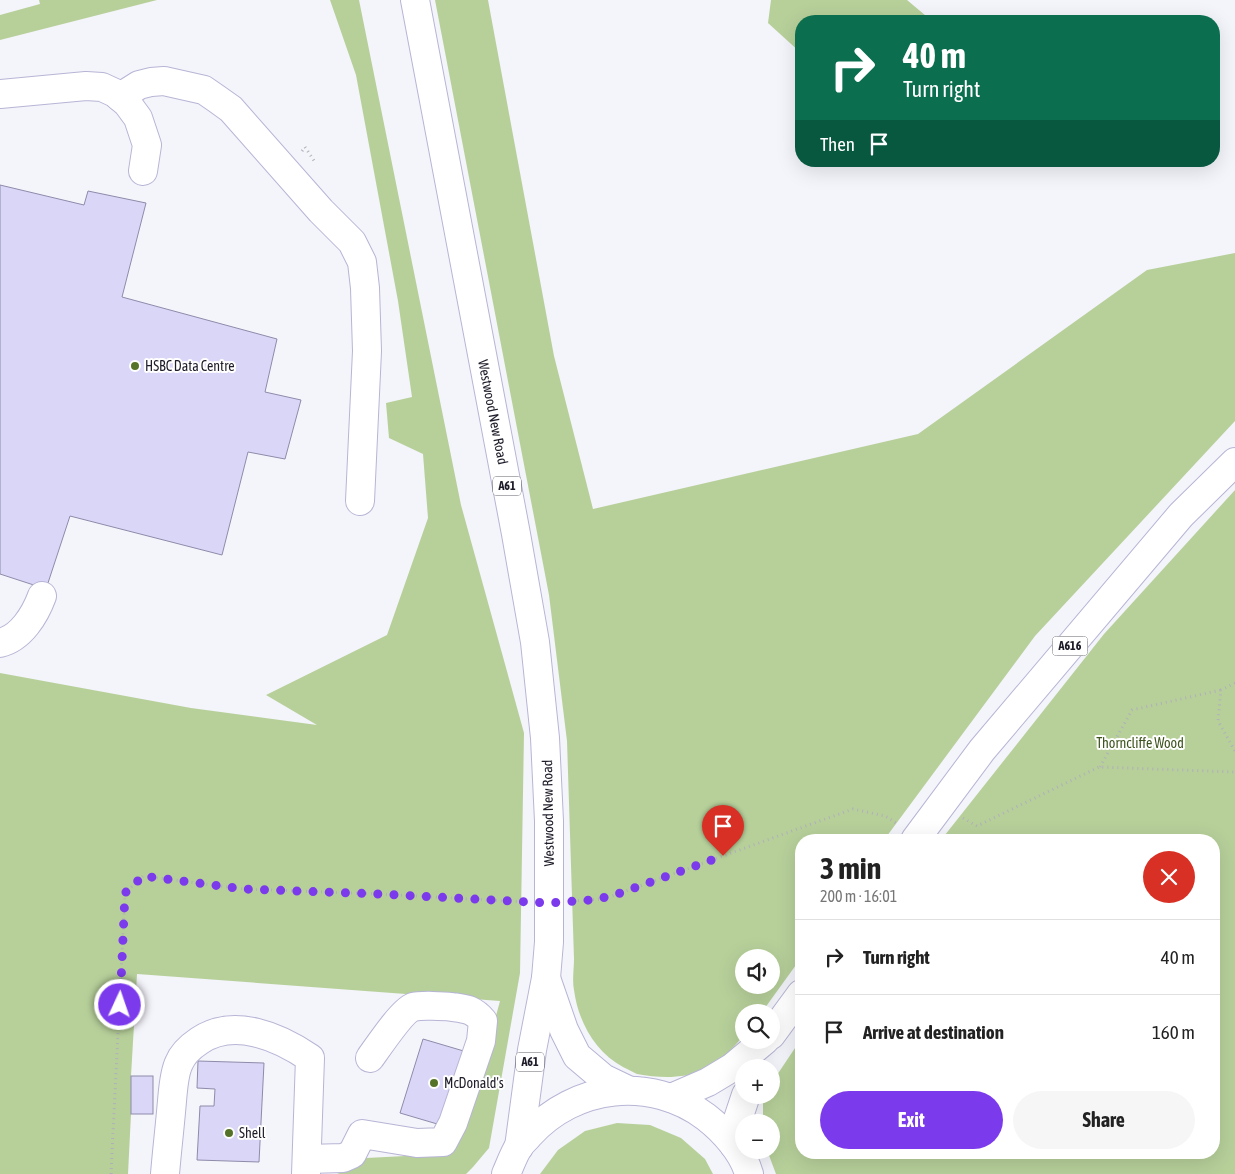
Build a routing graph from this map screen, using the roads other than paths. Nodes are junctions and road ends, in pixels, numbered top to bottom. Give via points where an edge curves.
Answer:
1 (415, 0) edge
2 (0, 94) edge
3 (120, 97) junction
4 (143, 171) dead end
5 (1235, 462) edge
6 (360, 501) dead end
7 (42, 596) dead end
8 (0, 643) edge
9 (920, 834) edge
10 (546, 978) junction
11 (795, 1002) edge
12 (780, 1023) edge
13 (755, 1049) edge
14 (370, 1058) dead end
15 (628, 1090) junction
16 (671, 1098) junction
17 (743, 1104) edge
18 (734, 1145) junction
19 (519, 1147) junction
20 (307, 1167) edge
21 (165, 1174) edge
22 (506, 1174) edge
23 (749, 1174) edge

1 - 10 main road, Westwood New Road / A61 via 535,642 549,821
2 - 3 main road via 86,86 102,87
3 - 4 main road via 138,118 147,145
3 - 6 main road via 139,85 151,82 204,90 231,109 352,242 362,262 367,351
5 - 9 main road, A616 via 1174,523 982,750
7 - 8 main road via 23,628 7,642
10 - 15 main road, Westwood New Road / A61 via 577,1056 603,1078
10 - 19 main road, Westwood New Road / A61
11 - 12 main road
13 - 16 main road via 708,1082
14 - 20 main road via 412,1007 443,1006 470,1010 483,1021 481,1041 453,1123 443,1142 417,1143 362,1134 352,1154
15 - 16 main road
15 - 19 main road via 597,1094 567,1105 540,1123
16 - 18 main road via 695,1109 717,1125
17 - 18 main road
18 - 23 main road
19 - 22 main road
20 - 21 main road via 310,1058 270,1037 249,1031 225,1030 208,1035 189,1048 178,1064

